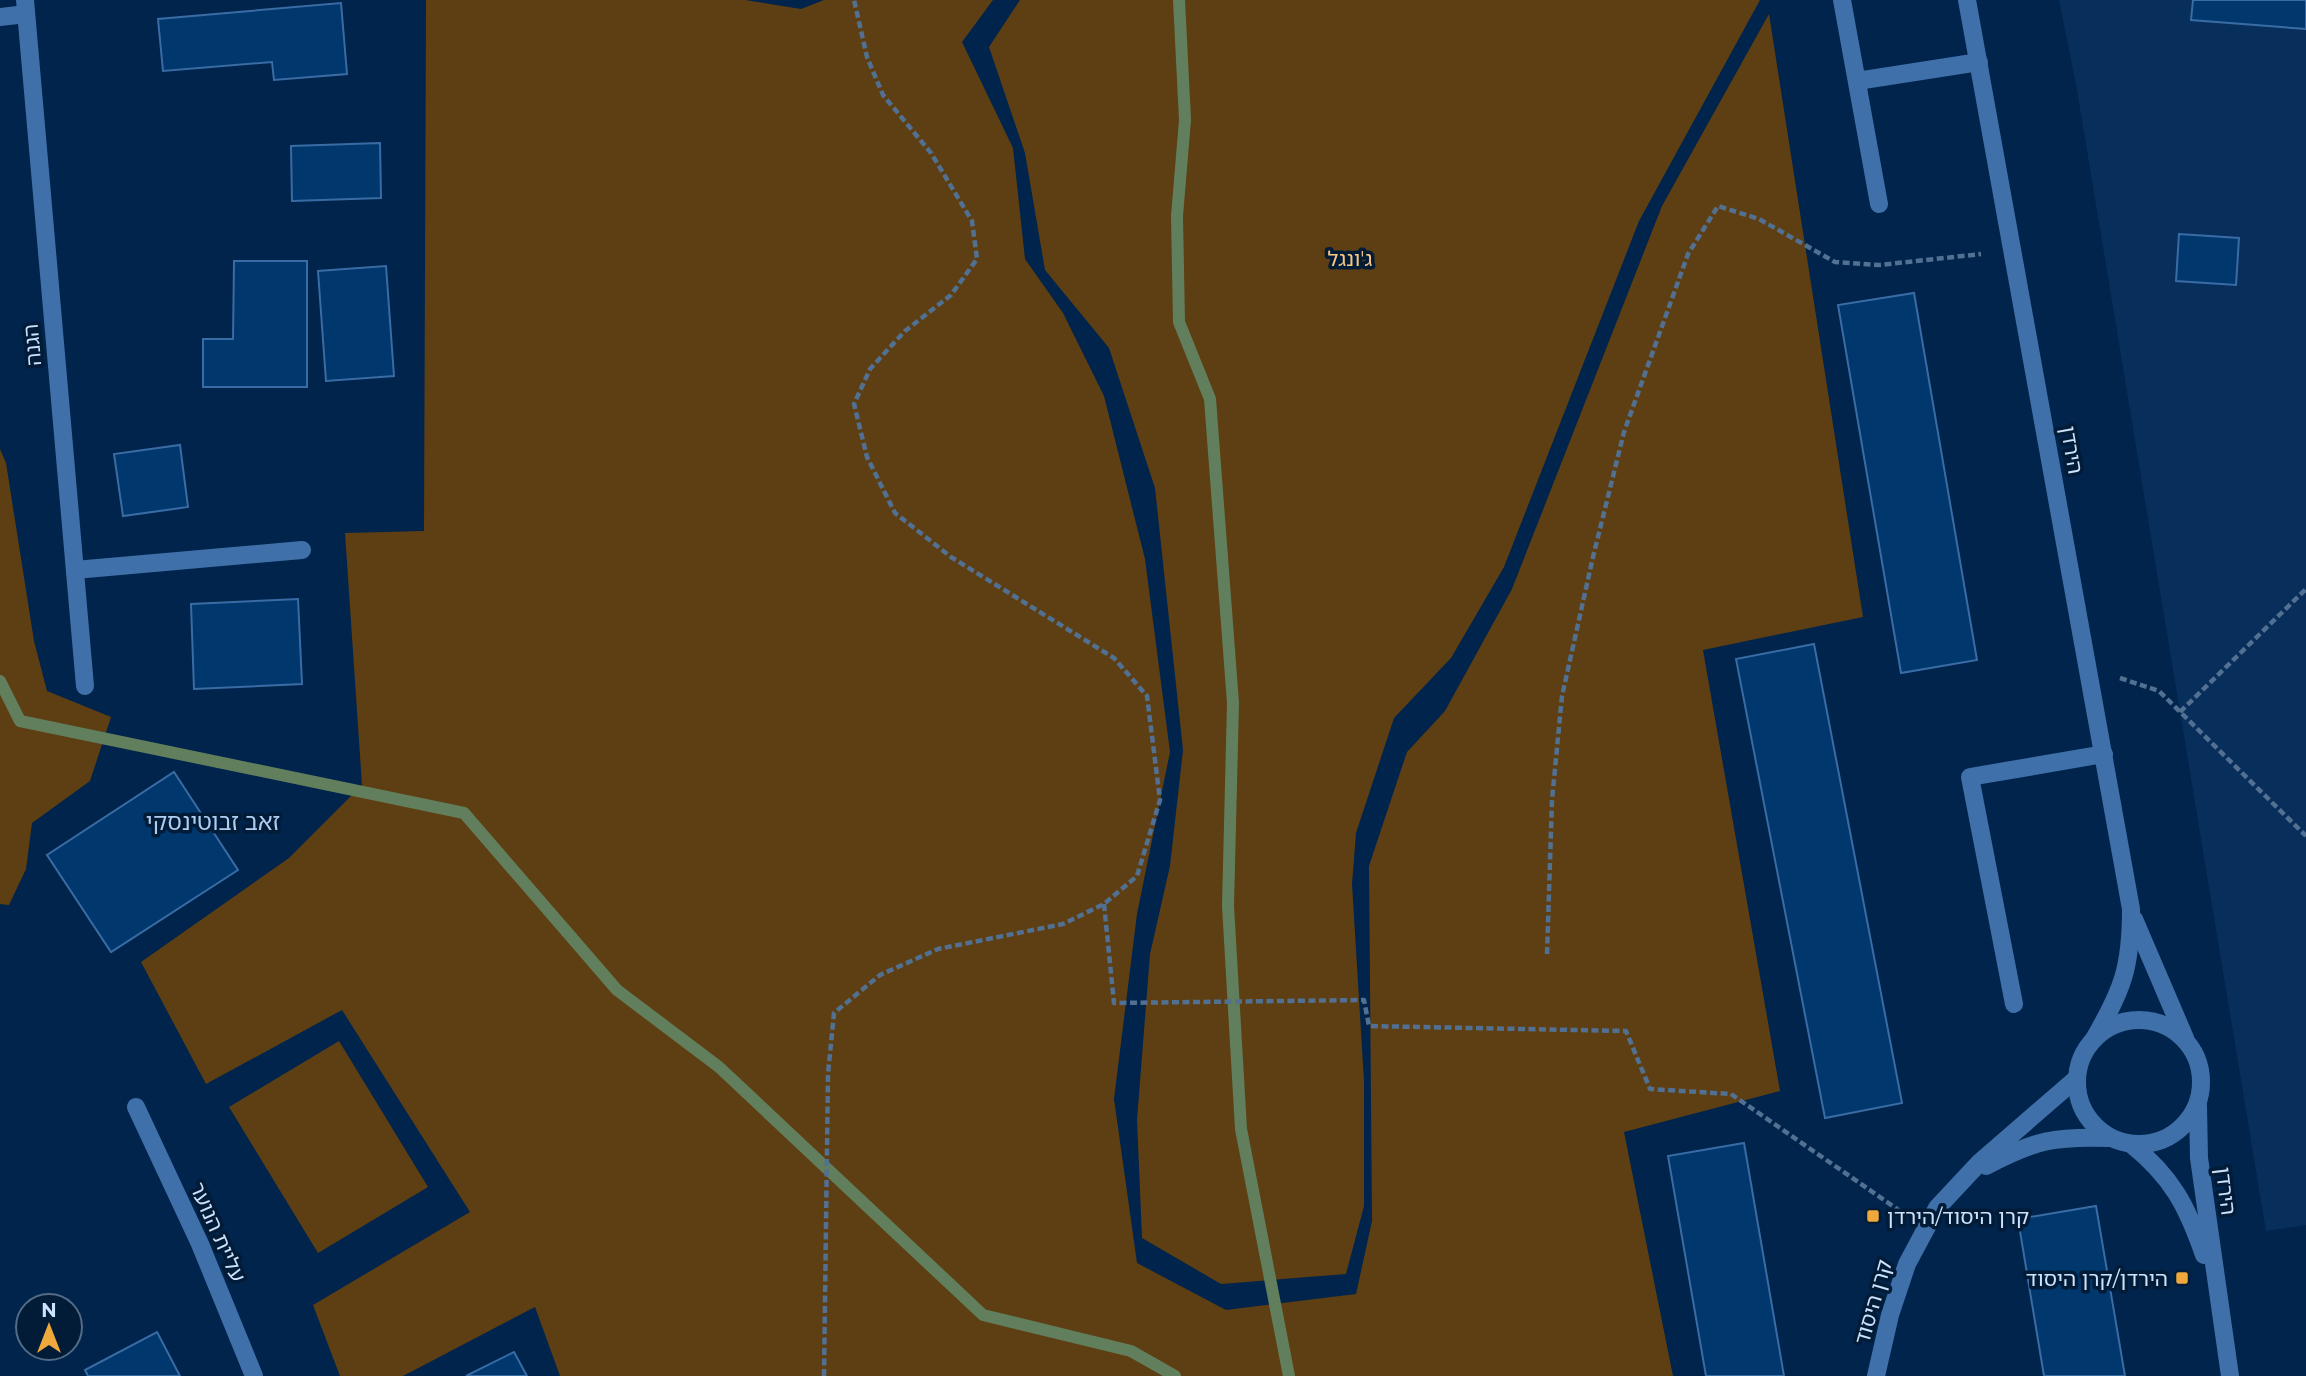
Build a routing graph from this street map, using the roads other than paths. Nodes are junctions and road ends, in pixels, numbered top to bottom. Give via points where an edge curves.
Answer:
1 (1842, 0) edge
2 (1967, 0) edge
3 (26, 7) edge
4 (0, 17) edge
5 (1979, 62) junction
6 (1857, 81) junction
7 (1879, 204) dead end
8 (302, 550) dead end
9 (75, 570) junction
10 (85, 686) dead end
11 (2104, 754) junction
12 (2131, 909) junction
13 (2014, 1004) dead end
14 (2094, 1039) junction
15 (2187, 1042) junction
16 (2077, 1078) junction
17 (2198, 1103) junction
18 (136, 1107) dead end
19 (2110, 1138) junction
20 (2131, 1144) junction
21 (1968, 1175) junction
22 (2215, 1284) junction
23 (254, 1376) edge
24 (1877, 1376) edge
25 (2230, 1376) edge

1 - 6 street
2 - 5 street, הירדן
3 - 4 street
3 - 9 street, הגנה
5 - 6 street
5 - 11 street, הירדן
6 - 7 street
8 - 9 street
9 - 10 street, הגנה
11 - 12 street, הירדן
11 - 13 street via 1970,777
12 - 14 street, הירדן via 2126,977
12 - 15 street, הירדן
14 - 15 street via 2112,1026 2133,1020 2170,1028
14 - 16 street via 2082,1057
15 - 17 street via 2198,1061 2202,1082
16 - 19 street via 2081,1107 2092,1125
16 - 21 street, קרן היסוד
17 - 20 street via 2188,1122 2172,1136 2151,1144
17 - 22 street, הירדן via 2199,1158
18 - 23 street, עליית הנוער via 200,1244
19 - 20 street
19 - 21 street, קרן היסוד via 2062,1137 2026,1145
20 - 22 street, הירדן via 2155,1163 2180,1195
21 - 24 street, קרן היסוד via 1937,1208 1907,1264
22 - 25 street, הירדן

